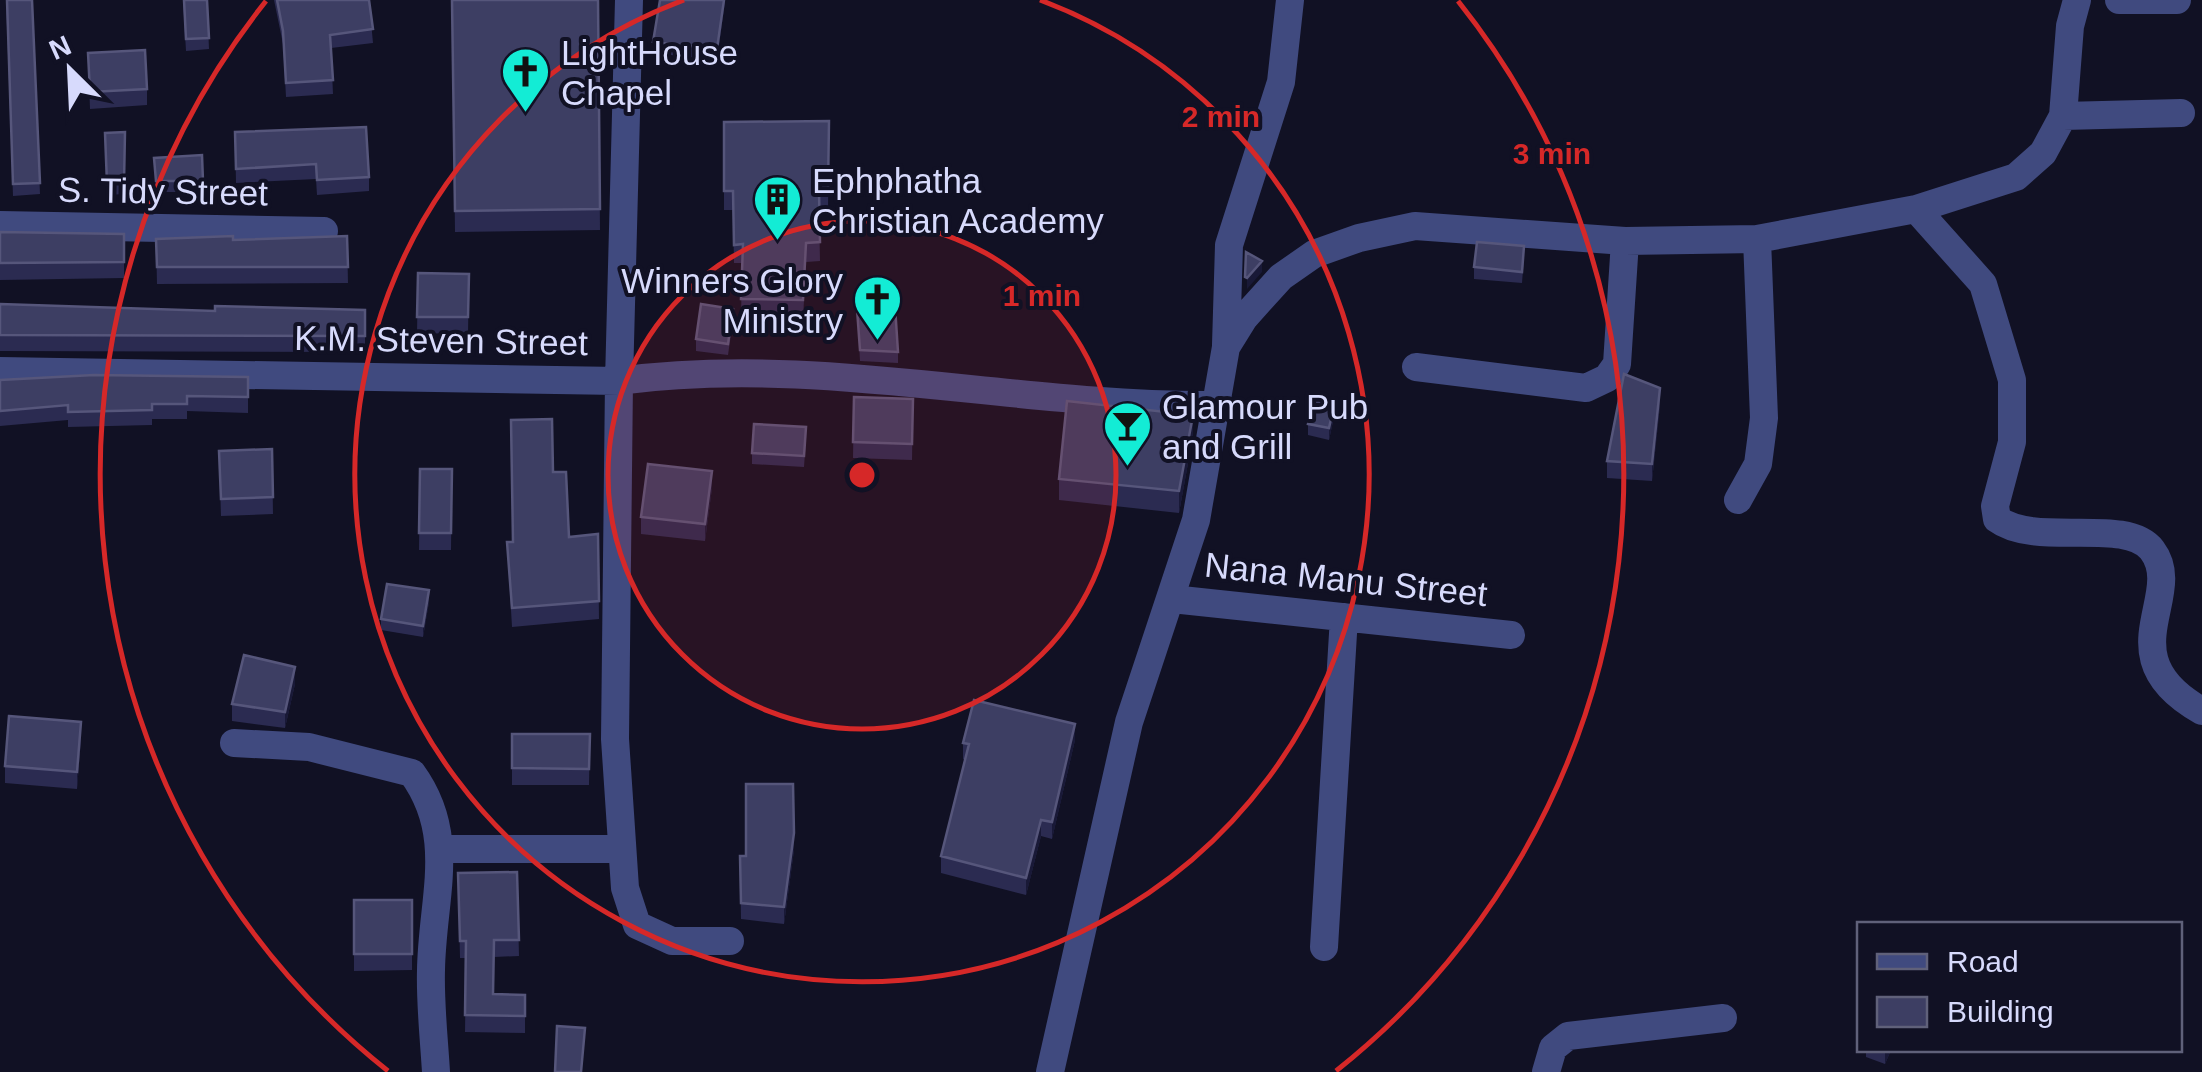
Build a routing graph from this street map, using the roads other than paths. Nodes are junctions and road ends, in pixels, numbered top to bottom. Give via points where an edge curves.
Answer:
1 (629, 0) edge
2 (1290, 0) edge
3 (2077, 0) edge
4 (2119, 0) edge
5 (2177, 0) edge
6 (2181, 114) dead end
7 (2063, 116) junction
8 (1916, 209) junction
9 (0, 226) edge
10 (324, 231) dead end
11 (1757, 239) junction
12 (1625, 242) junction
13 (1226, 347) junction
14 (1416, 366) dead end
15 (0, 371) edge
16 (619, 380) junction
17 (1215, 405) junction
18 (1738, 500) dead end
19 (1172, 599) junction
20 (1344, 617) junction
21 (1511, 635) dead end
22 (2202, 711) edge
23 (234, 742) dead end
24 (441, 849) junction
25 (620, 849) junction
26 (730, 941) dead end
27 (1324, 947) dead end
28 (1723, 1018) dead end
29 (436, 1072) edge
30 (1050, 1072) edge
31 (1546, 1072) edge

1 - 16 street, K.M. Steven Street
2 - 13 street via 1281,82 1229,245
3 - 7 street
4 - 5 street
6 - 7 street
7 - 8 street via 2043,153 2016,178
8 - 11 street
8 - 22 street via 1983,284 2012,380 2012,442 1995,506 1998,519 2038,533 2124,535 2151,548 2158,563 2154,662 2162,680
9 - 10 street, S. Tidy Street
11 - 12 street
11 - 18 street via 1764,418 1758,464
12 - 13 street via 1415,226 1359,238 1314,254 1281,278
12 - 14 street via 1617,364 1607,378 1586,388
13 - 17 street
15 - 16 street, K.M. Steven Street
16 - 17 street via 692,371 877,380 1130,406
16 - 25 street
17 - 19 street via 1196,520
19 - 20 street, Nana Manu Street
19 - 30 street via 1129,722
20 - 21 street, Nana Manu Street
20 - 27 street
23 - 24 street via 310,747 412,773 432,800
24 - 25 street
24 - 29 street via 431,970
25 - 26 street via 636,925 672,942
28 - 31 street via 1568,1036 1553,1048

